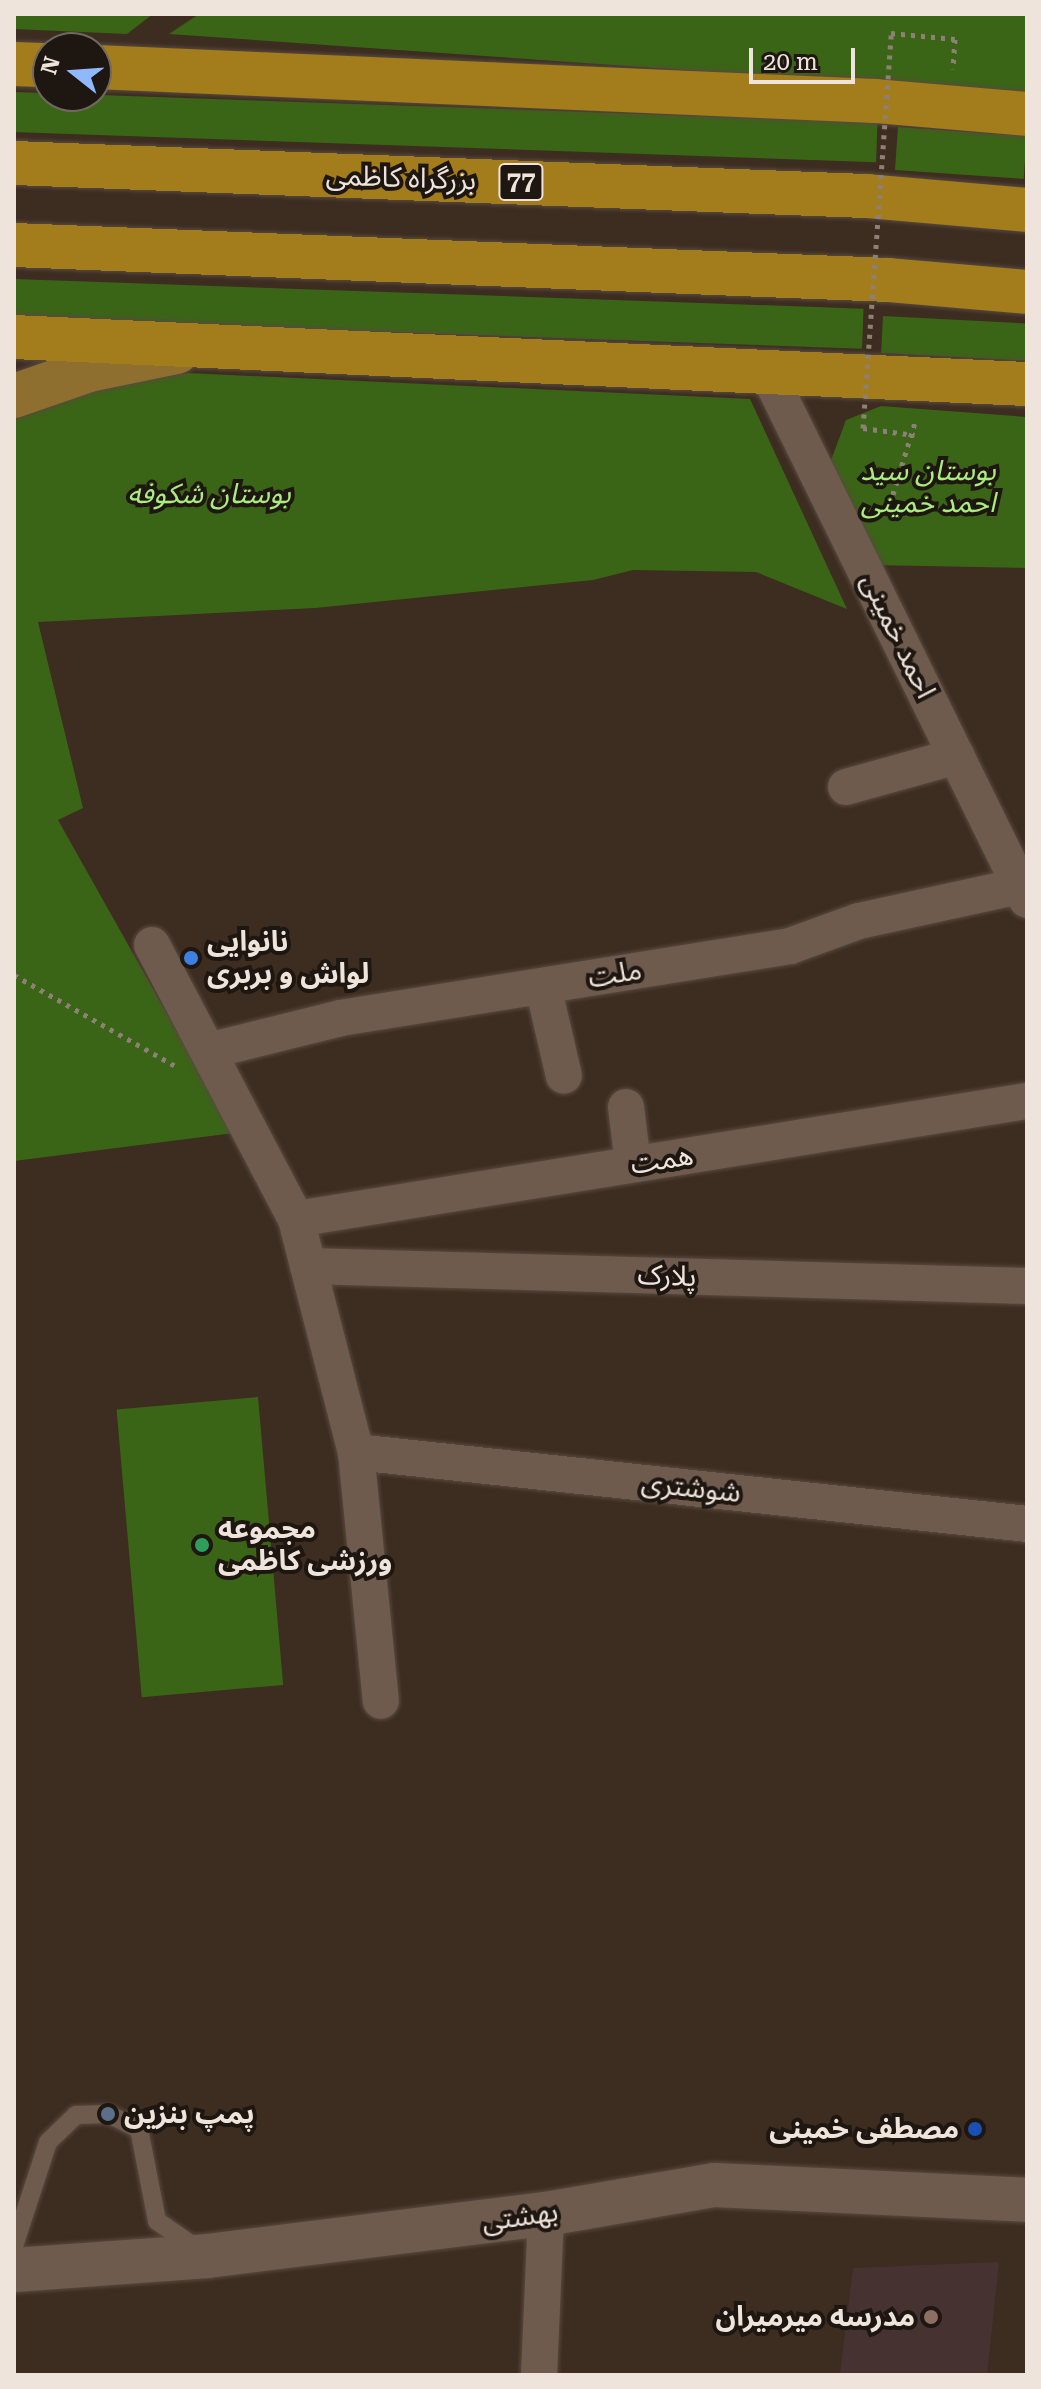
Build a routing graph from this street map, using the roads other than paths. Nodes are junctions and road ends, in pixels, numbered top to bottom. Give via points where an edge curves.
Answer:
1 (112, 68) edge
2 (1027, 114) edge
3 (14, 163) edge
4 (1027, 210) edge
5 (14, 245) edge
6 (1027, 292) edge
7 (14, 337) edge
8 (203, 347) junction
9 (768, 373) junction
10 (1027, 384) edge
11 (14, 396) edge
12 (957, 756) junction
13 (846, 787) dead end
14 (1024, 893) edge
15 (152, 945) dead end
16 (543, 986) junction
17 (197, 1061) junction
18 (564, 1076) dead end
19 (1027, 1101) edge
20 (626, 1107) dead end
21 (633, 1164) junction
22 (296, 1219) junction
23 (308, 1266) junction
24 (1027, 1286) edge
25 (356, 1452) junction
26 (1027, 1524) edge
27 (381, 1701) dead end
28 (1027, 2200) edge
29 (546, 2214) junction
30 (14, 2246) edge
31 (207, 2256) junction
32 (14, 2270) edge
33 (539, 2375) edge

1 - 2 highway via 875,101
3 - 4 highway, بزرگراه کاظمی / 77 via 867,196
5 - 6 highway via 888,280
7 - 8 highway
8 - 9 highway
8 - 11 main road via 89,370
9 - 10 highway
9 - 12 street, احمد خمینی
12 - 13 street
12 - 14 street, احمد خمینی
14 - 16 street, ملت via 859,921 790,946
15 - 17 street
16 - 17 street, ملت via 341,1018
16 - 18 street
17 - 22 street
19 - 21 street, همت
20 - 21 street
21 - 22 street, همت
22 - 23 street
23 - 24 street, پلارک
23 - 25 street
25 - 26 street, شوشتری
25 - 27 street
28 - 29 street, بهشتی via 714,2185
29 - 31 street, بهشتی
29 - 33 street
30 - 31 lane via 48,2142 76,2115 108,2114 139,2129 157,2221
31 - 32 street, بهشتی

